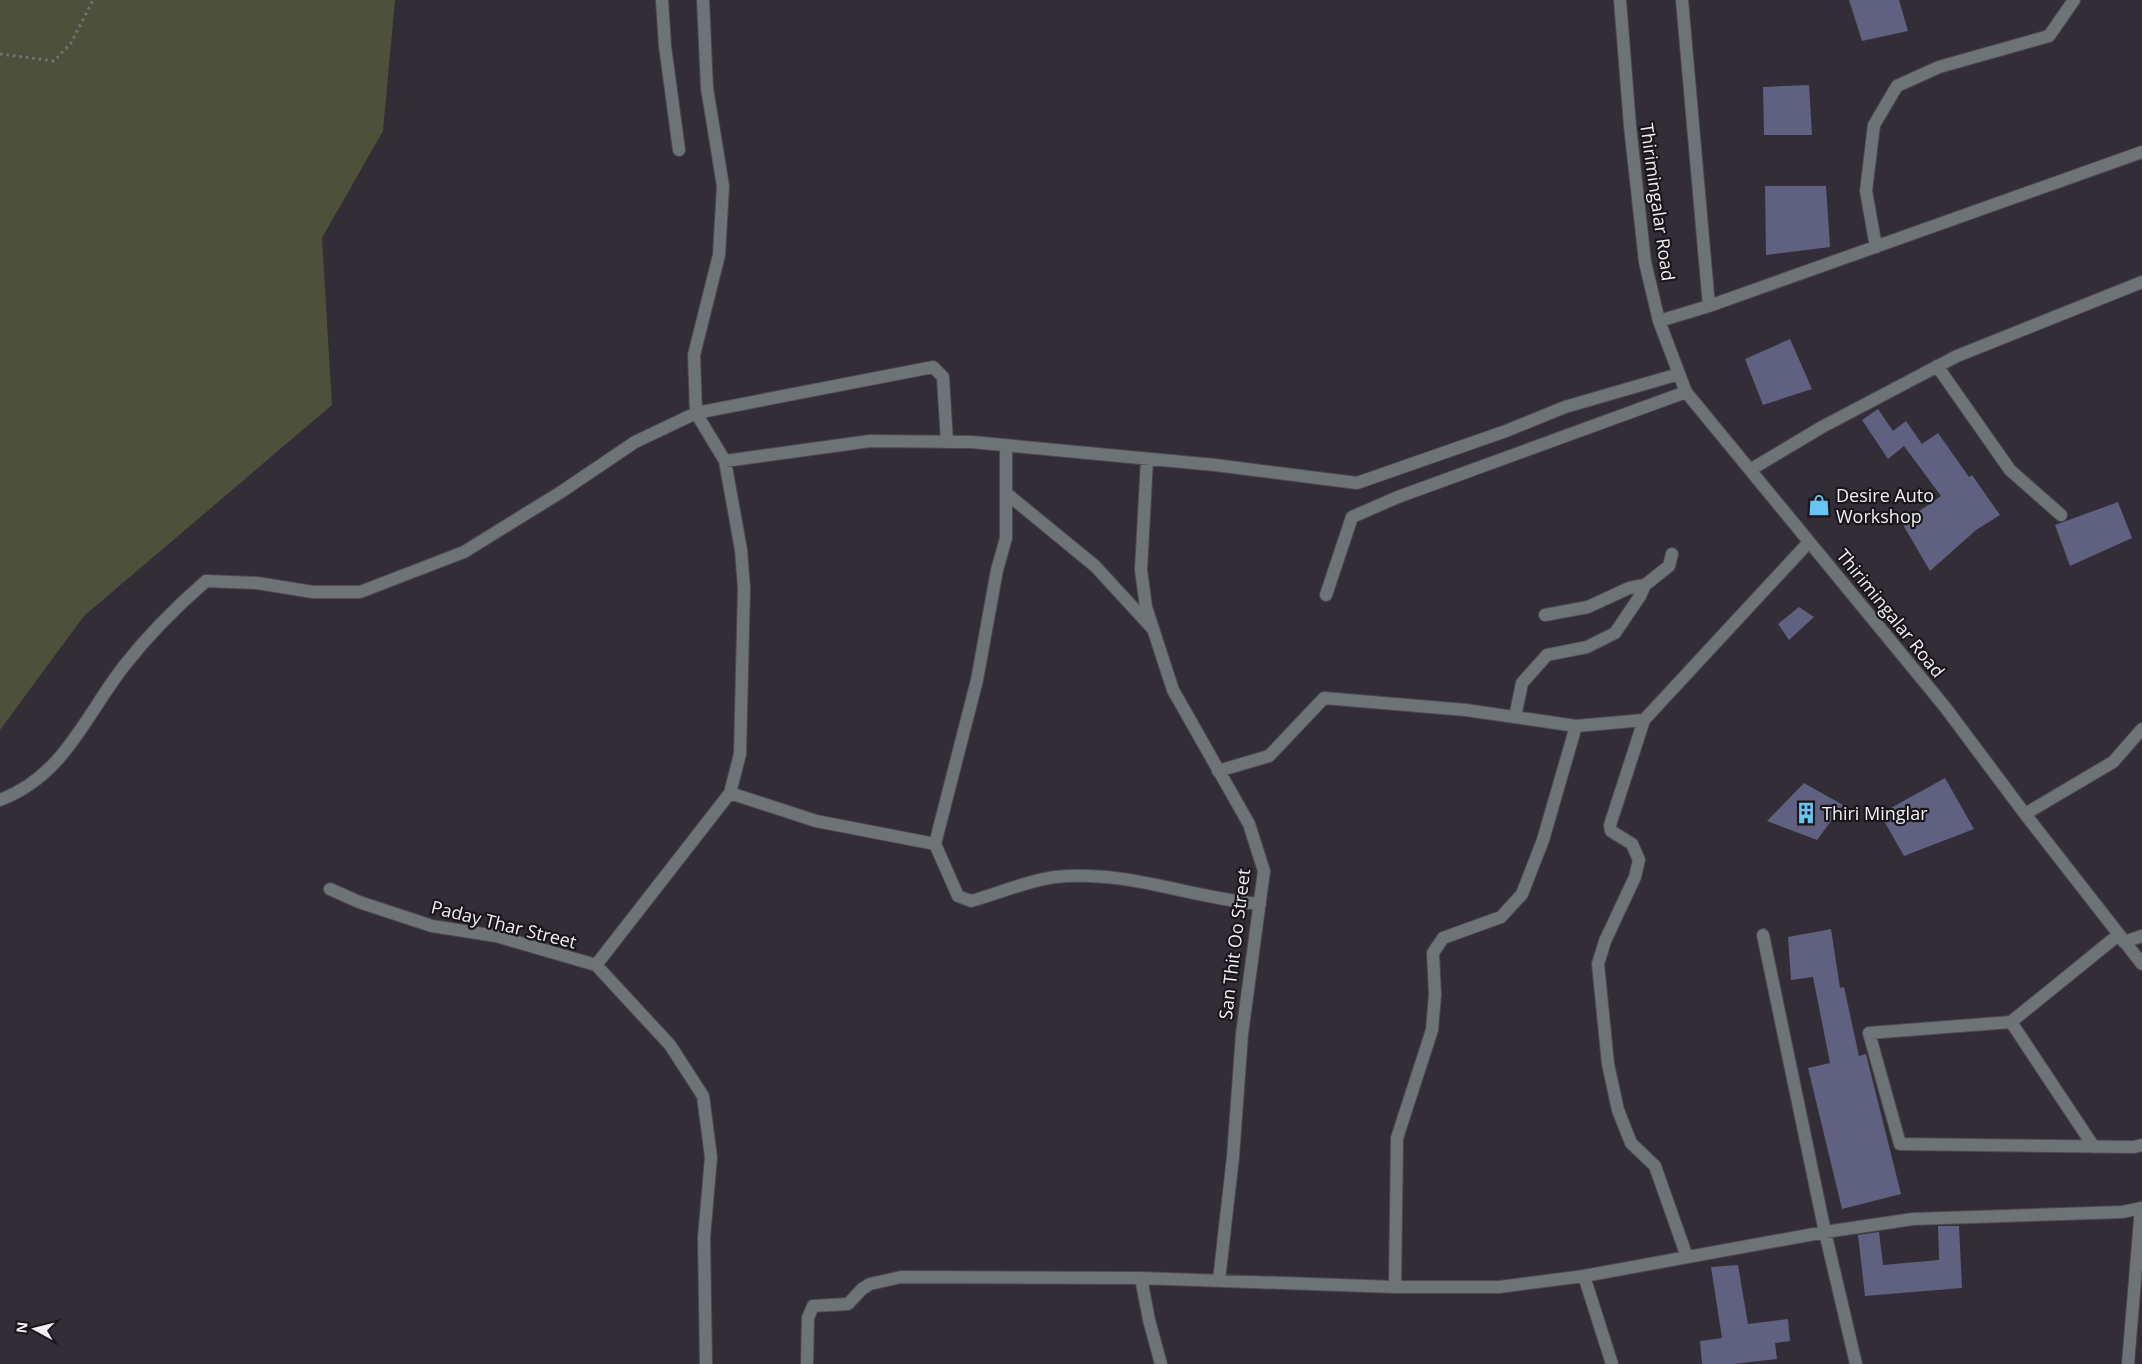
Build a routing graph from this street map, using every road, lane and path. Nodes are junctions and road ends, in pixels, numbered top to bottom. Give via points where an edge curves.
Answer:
1 (93, 0) edge
2 (662, 0) edge
3 (703, 0) edge
4 (1620, 0) edge
5 (1682, 0) edge
6 (2074, 0) edge
7 (0, 54) edge
8 (679, 150) dead end
9 (2142, 152) edge
10 (1876, 247) junction
11 (2142, 282) edge
12 (1709, 306) junction
13 (1659, 322) junction
14 (1937, 366) junction
15 (1679, 374) junction
16 (1686, 392) junction
17 (696, 413) junction
18 (948, 442) junction
19 (1006, 446) junction
20 (1147, 459) junction
21 (725, 461) junction
22 (1750, 470) junction
23 (1006, 493) junction
24 (2061, 515) dead end
25 (1809, 542) junction
26 (1672, 554) dead end
27 (1645, 584) junction
28 (1326, 595) dead end
29 (1545, 615) dead end
30 (1155, 631) junction
31 (1515, 717) junction
32 (1644, 720) junction
33 (1576, 726) junction
34 (2142, 729) edge
35 (1218, 771) junction
36 (730, 793) junction
37 (0, 800) edge
38 (2025, 814) junction
39 (934, 844) junction
40 (330, 889) dead end
41 (1260, 904) junction
42 (1763, 934) dead end
43 (2142, 936) edge
44 (2120, 939) junction
45 (2142, 964) edge
46 (596, 965) junction
47 (2010, 1022) junction
48 (2142, 1144) edge
49 (2094, 1147) junction
50 (2142, 1208) edge
51 (1825, 1232) junction
52 (1686, 1257) junction
53 (1584, 1276) junction
54 (1141, 1278) junction
55 (1219, 1280) junction
56 (1395, 1287) junction
57 (706, 1364) edge
58 (807, 1364) edge
59 (1161, 1364) edge
60 (1612, 1364) edge
61 (1856, 1364) edge
62 (2128, 1364) edge

1 - 7 path via 71,42 54,61
2 - 8 street
3 - 17 street via 707,88 723,186 720,255 694,356
4 - 13 street, Thirimingalar Road via 1645,262
5 - 12 street
6 - 10 street via 2049,36 1939,67 1897,86 1874,125 1866,191
9 - 10 street
10 - 12 street
11 - 14 street
12 - 13 street
13 - 15 street, Thirimingalar Road
14 - 22 street via 1822,427
14 - 24 street via 2010,470
15 - 16 street, Thirimingalar Road
15 - 20 street via 1565,407 1357,483
16 - 22 street, Thirimingalar Road
16 - 28 street via 1398,497 1352,517
17 - 18 street via 933,367 943,377
17 - 21 street
17 - 37 street via 635,442 464,552 360,592 313,592 257,583 206,581 165,617 123,667 50,769 20,792
18 - 19 street
18 - 21 street via 870,441
19 - 20 street
19 - 23 street
20 - 30 street, San Thit Oo Street via 1141,570 1146,607
21 - 36 street via 741,550 744,588 740,754
22 - 25 street, Thirimingalar Road
23 - 30 street via 1095,566
23 - 39 street via 1006,538 997,570 978,680
25 - 32 street
25 - 38 street, Thirimingalar Road via 1945,707
26 - 27 street via 1669,566
27 - 29 street via 1588,607
27 - 31 street via 1614,633 1587,647 1547,656 1522,683
30 - 35 street, San Thit Oo Street via 1173,690
31 - 33 street
31 - 35 street via 1324,698 1269,756
32 - 33 street
32 - 52 street via 1610,825 1611,831 1632,844 1640,860 1598,964 1608,1064 1618,1110 1631,1143 1655,1166
33 - 56 street via 1543,840 1522,894 1501,916 1443,938 1433,953 1435,995 1432,1030 1397,1138
34 - 38 street via 2113,762
35 - 41 street, San Thit Oo Street via 1250,824 1264,871
36 - 39 street via 816,821
36 - 46 street
38 - 44 street, Thirimingalar Road
39 - 41 street via 958,896 971,901 1055,877 1112,876
40 - 46 street, Paday Thar Street via 432,926 496,936
41 - 55 street, San Thit Oo Street via 1242,1034
42 - 51 street
43 - 44 street
44 - 45 street, Thirimingalar Road
44 - 47 street
46 - 57 street, Paday Thar Street via 670,1045 703,1096 711,1157 704,1238
47 - 49 street
47 - 49 street via 1869,1033 1900,1144
48 - 49 street
50 - 51 street via 2122,1212 1913,1219
50 - 62 street
51 - 52 street
51 - 61 street
52 - 53 street
53 - 56 street via 1499,1287
53 - 60 street
54 - 55 street
54 - 58 street via 901,1276 870,1284 848,1304 813,1306 808,1318
54 - 59 street
55 - 56 street

